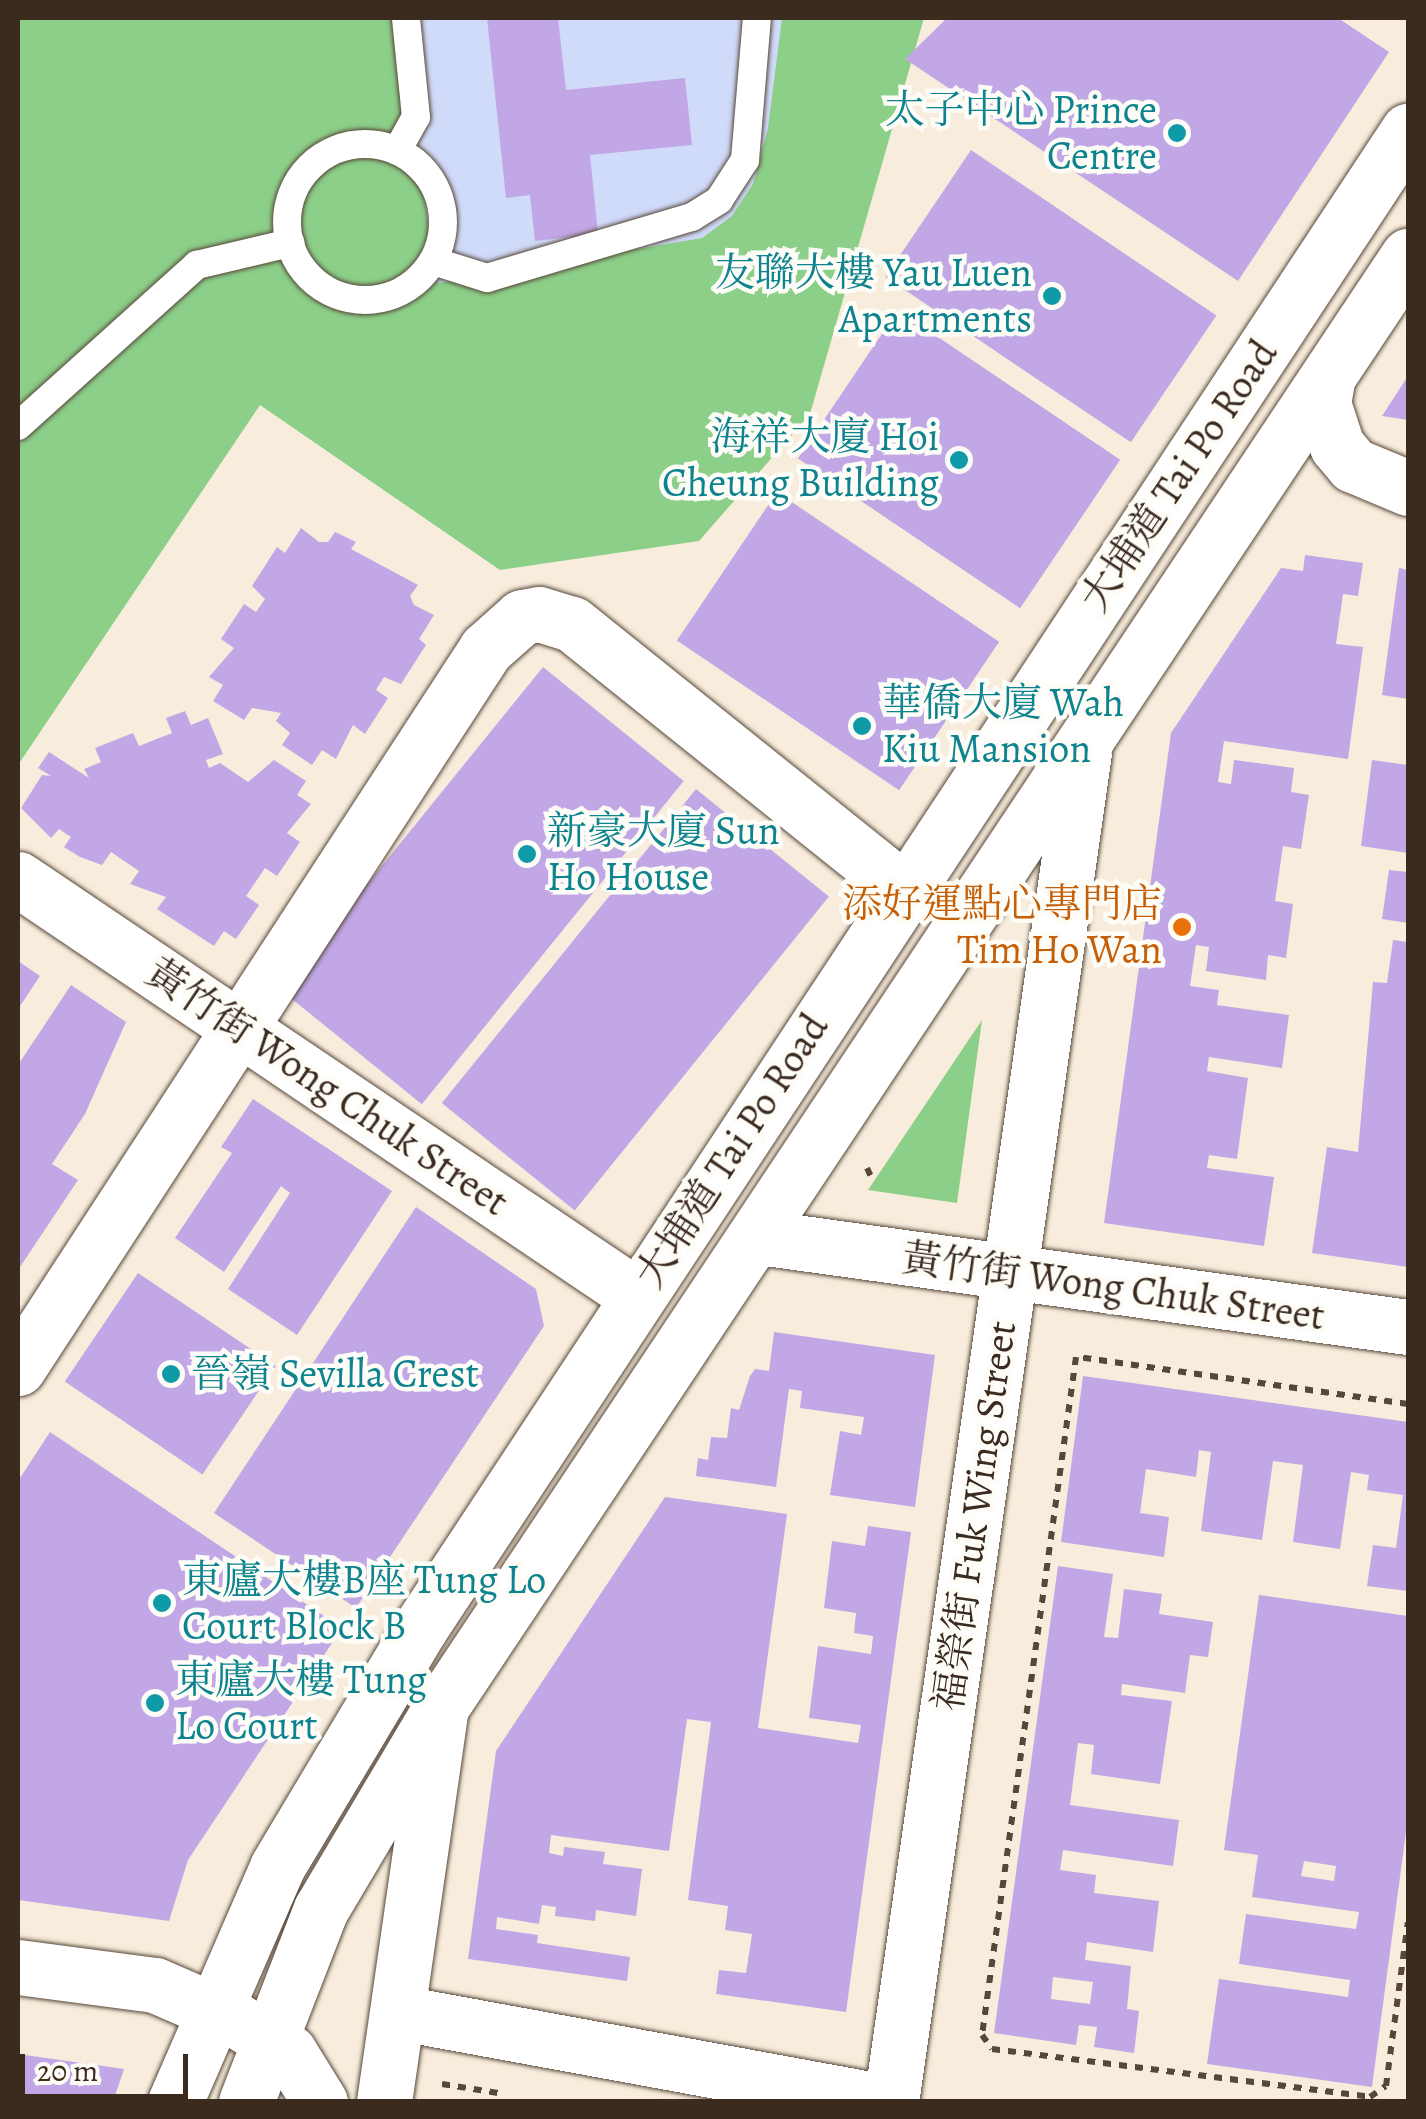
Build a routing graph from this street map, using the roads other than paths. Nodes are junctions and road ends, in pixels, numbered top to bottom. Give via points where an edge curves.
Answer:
1 (406, 18) edge
2 (757, 18) edge
3 (1408, 131) edge
4 (397, 151) junction
5 (290, 243) junction
6 (1408, 256) edge
7 (433, 261) junction
8 (1327, 381) junction
9 (18, 426) edge
10 (1408, 488) edge
11 (1084, 752) junction
12 (18, 879) edge
13 (904, 890) junction
14 (238, 1028) junction
15 (758, 1237) junction
16 (1009, 1275) junction
17 (638, 1296) junction
18 (1408, 1327) edge
19 (18, 1368) edge
20 (441, 1707) junction
21 (18, 1967) edge
22 (211, 2009) junction
23 (401, 2013) junction
24 (272, 2036) junction
25 (407, 2092) edge
26 (175, 2102) edge
27 (246, 2102) edge
28 (320, 2102) edge
29 (887, 2102) edge

1 - 4 lane via 416,117
2 - 7 lane via 746,160 719,200 692,217 486,278
3 - 13 main road, 大埔道 Tai Po Road
4 - 5 lane via 347,146 304,171 287,218
4 - 7 lane via 434,185 442,236
5 - 7 lane via 319,286 369,300 417,281
5 - 9 lane via 197,265
6 - 8 main road, 大埔道 Tai Po Road
8 - 10 main road via 1324,403 1337,446 1353,465
8 - 11 main road, 大埔道 Tai Po Road
11 - 15 main road, 大埔道 Tai Po Road
11 - 16 main road, 福榮街 Fuk Wing Street
12 - 14 main road, 黃竹街 Wong Chuk Street
13 - 14 main road via 572,624 539,614 522,617 486,649
13 - 17 main road, 大埔道 Tai Po Road
14 - 17 main road, 黃竹街 Wong Chuk Street
14 - 19 main road
15 - 16 main road, 黃竹街 Wong Chuk Street
15 - 20 main road, 大埔道 Tai Po Road
16 - 18 main road, 黃竹街 Wong Chuk Street
16 - 29 main road, 福榮街 Fuk Wing Street
17 - 22 main road, 大埔道 Tai Po Road via 420,1628 300,1826
20 - 23 main road
20 - 24 main road, 大埔道 Tai Po Road via 321,1910
21 - 22 main road via 154,1985
22 - 24 main road
22 - 26 main road, 大埔道 Tai Po Road
23 - 25 main road
23 - 29 main road
24 - 27 main road, 大埔道 Tai Po Road
24 - 28 main road via 302,2068

